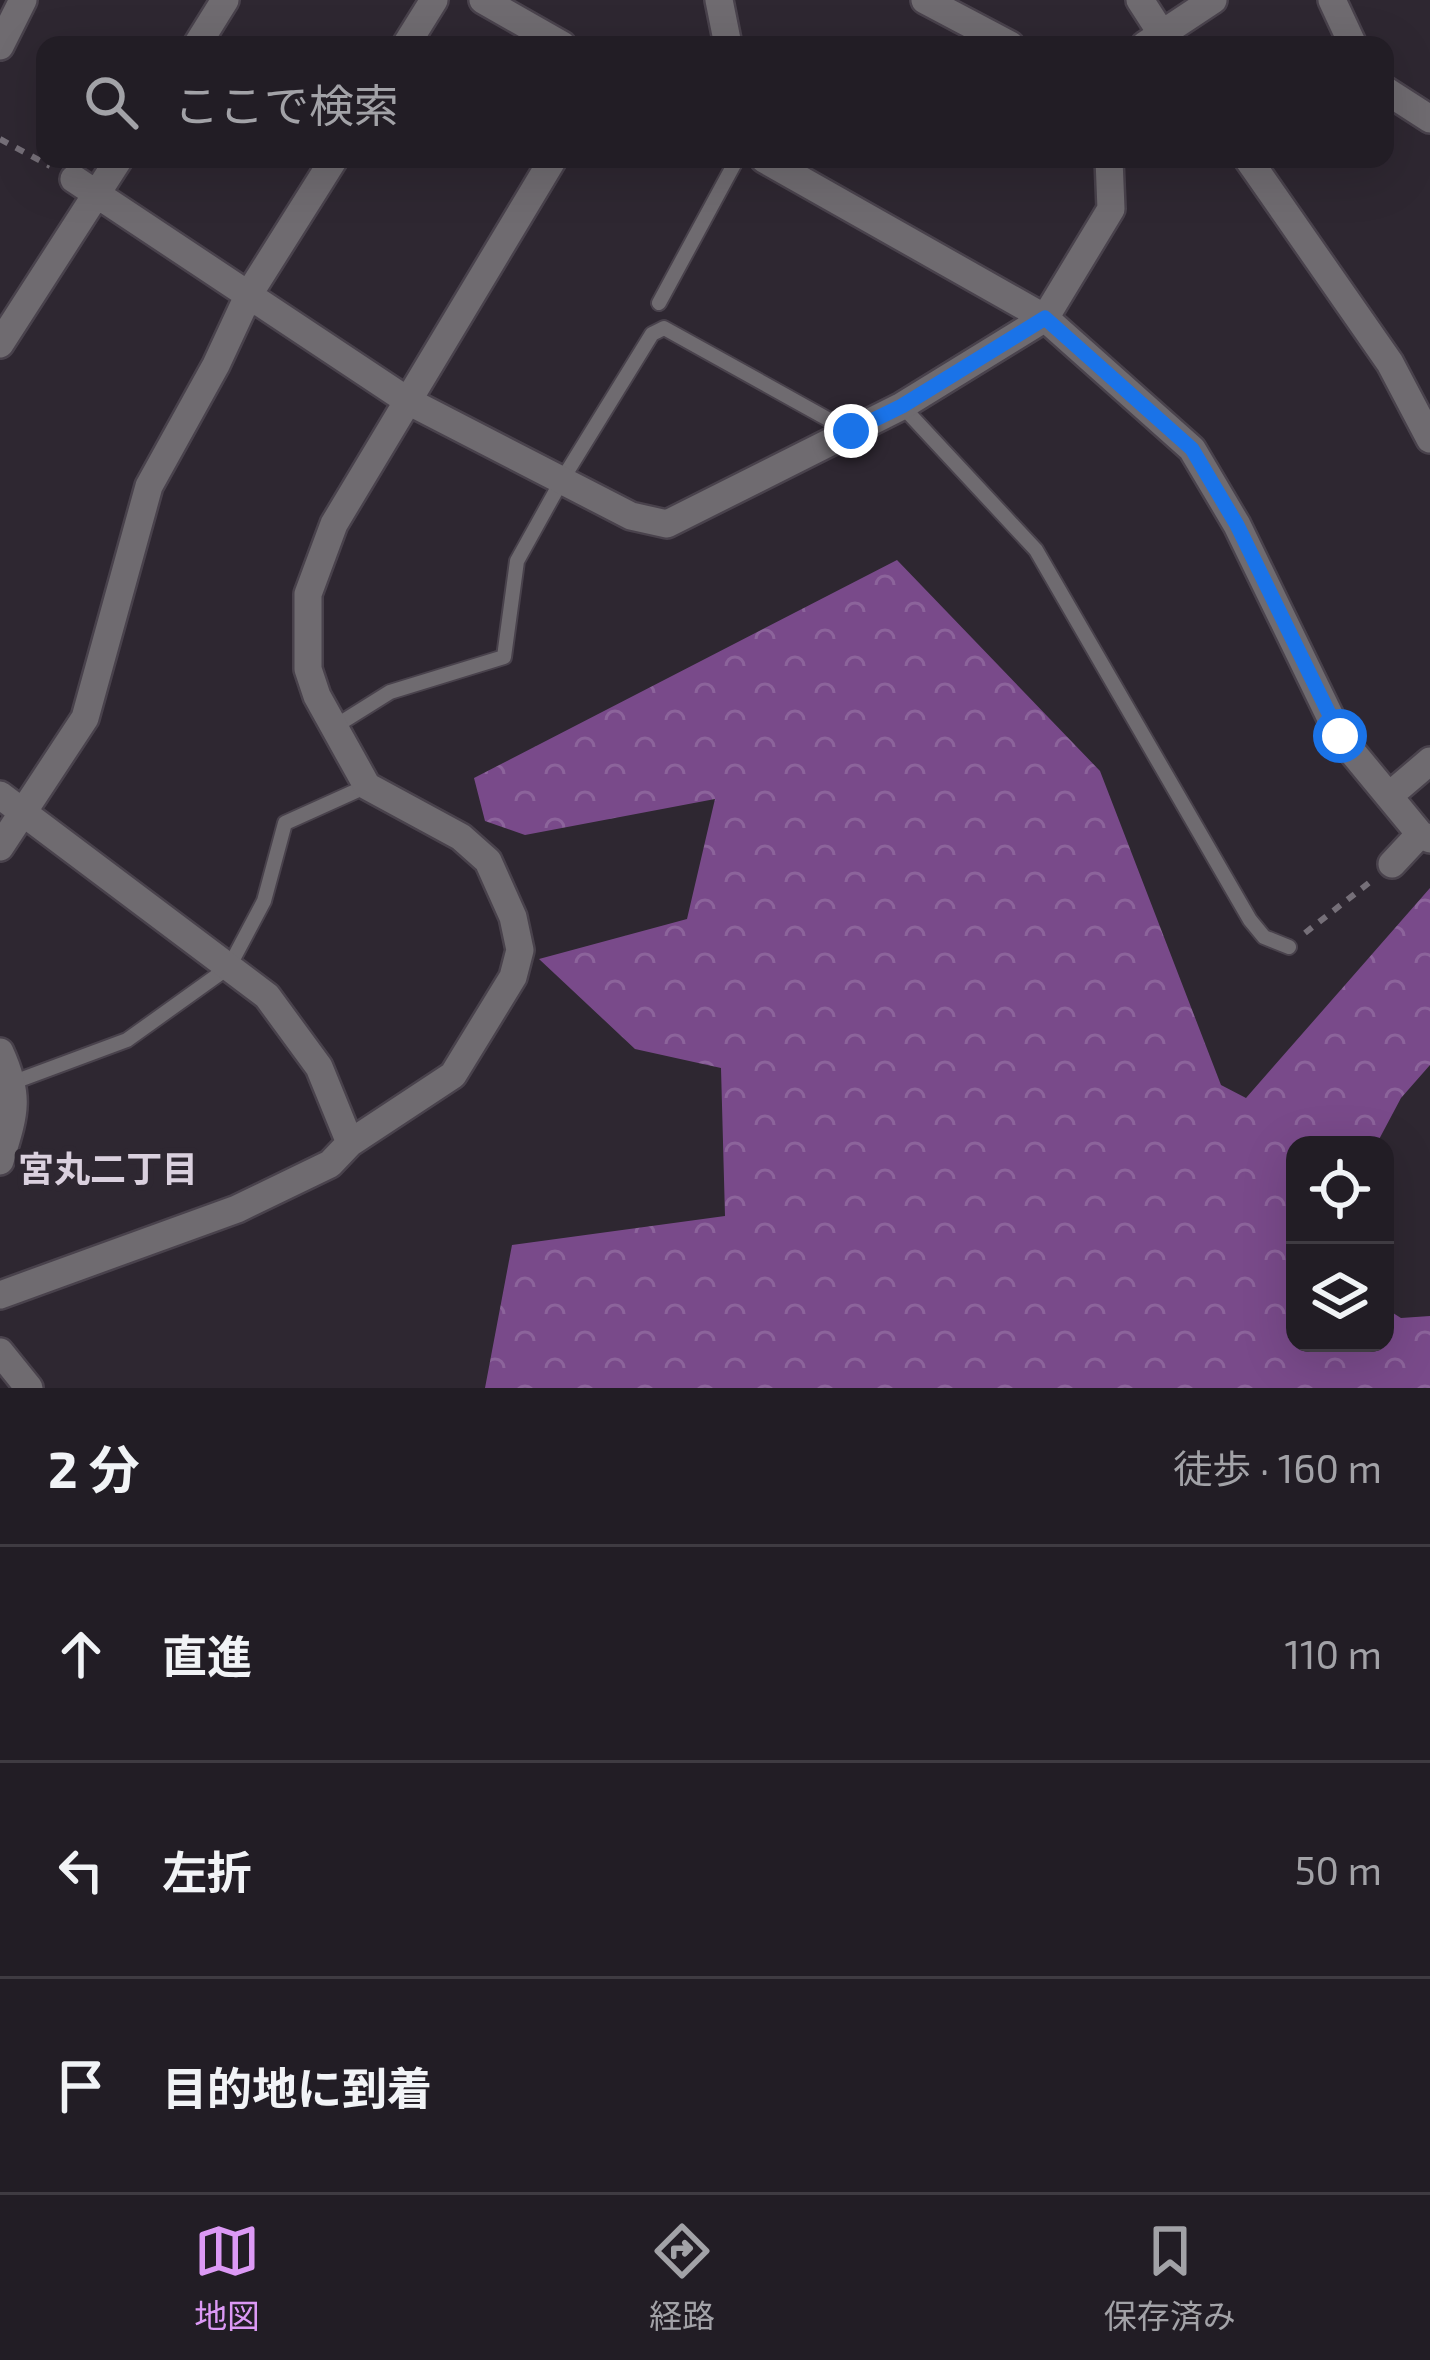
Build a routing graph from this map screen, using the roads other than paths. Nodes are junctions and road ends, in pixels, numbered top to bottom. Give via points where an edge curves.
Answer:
1 (23, 0) edge
2 (225, 0) edge
3 (434, 0) edge
4 (483, 0) edge
5 (719, 0) edge
6 (925, 0) edge
7 (1140, 0) edge
8 (1213, 0) edge
9 (1332, 0) edge
10 (203, 36) edge
11 (412, 36) edge
12 (546, 36) edge
13 (726, 36) edge
14 (993, 36) edge
15 (1156, 36) edge
16 (1165, 36) edge
17 (1349, 36) edge
18 (0, 46) edge
19 (1394, 96) edge
20 (1430, 119) edge
21 (108, 168) edge
22 (328, 168) edge
23 (548, 168) edge
24 (732, 168) edge
25 (780, 168) edge
26 (1109, 168) edge
27 (1254, 168) edge
28 (86, 186) junction
29 (249, 294) junction
30 (658, 303) dead end
31 (1045, 318) junction
32 (0, 344) edge
33 (407, 400) junction
34 (902, 406) junction
35 (851, 431) junction
36 (1430, 439) edge
37 (562, 480) junction
38 (334, 727) junction
39 (1430, 761) edge
40 (367, 786) junction
41 (0, 795) edge
42 (1389, 796) junction
43 (25, 813) junction
44 (1425, 836) edge
45 (0, 847) edge
46 (1392, 864) road end
47 (1289, 946) road end
48 (229, 968) junction
49 (0, 1052) edge
50 (14, 1082) junction
51 (350, 1143) junction
52 (0, 1160) edge
53 (0, 1295) edge
54 (0, 1352) edge
55 (29, 1388) edge

1 - 18 street
2 - 10 street
3 - 11 street
4 - 12 street
5 - 13 street
6 - 14 street
7 - 15 street
8 - 16 street
9 - 17 street
19 - 20 street
21 - 28 street
22 - 29 street
23 - 33 street
24 - 30 lane
25 - 31 street
26 - 31 street via 1111,209
27 - 36 street via 1390,363
28 - 29 street
28 - 32 street
29 - 33 street
29 - 43 street via 149,487 85,718
31 - 34 street
31 - 42 street via 1192,449 1340,736
33 - 37 street
33 - 38 street via 334,524 308,594 308,669
34 - 35 street
34 - 47 lane via 1036,550 1250,920 1264,937
35 - 37 street via 667,524 631,516
35 - 37 lane via 664,328 652,334
37 - 38 lane via 517,561 504,657 390,692
38 - 40 street
39 - 42 street
40 - 48 lane via 285,823 264,901
40 - 51 street via 461,837 488,861 520,950 513,977 453,1075
41 - 43 street
42 - 44 street
43 - 45 street
43 - 48 street
44 - 46 street
48 - 50 lane via 128,1040
48 - 51 street via 267,996 319,1067
49 - 50 street
50 - 52 street via 16,1109
51 - 53 street via 330,1164 237,1208
54 - 55 street

